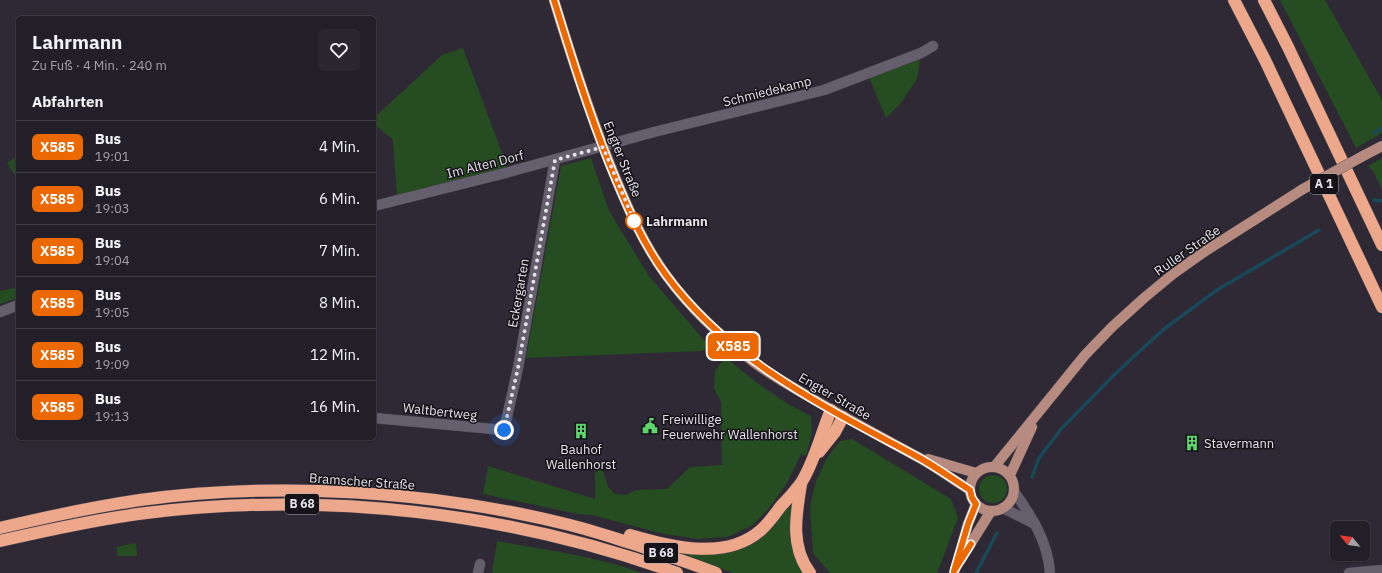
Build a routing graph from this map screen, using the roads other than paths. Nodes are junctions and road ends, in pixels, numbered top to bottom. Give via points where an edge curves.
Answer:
1 (554, 0) edge
2 (1234, 0) edge
3 (1264, 0) edge
4 (933, 46) dead end
5 (1382, 146) edge
6 (603, 147) junction
7 (555, 160) junction
8 (376, 205) edge
9 (1382, 245) edge
10 (16, 306) edge
11 (1382, 307) edge
12 (0, 312) edge
13 (832, 410) junction
14 (1038, 415) junction
15 (843, 417) junction
16 (376, 418) edge
17 (504, 430) joint
18 (918, 457) junction
19 (813, 459) junction
20 (995, 466) junction
21 (976, 473) junction
22 (1010, 475) junction
23 (801, 483) junction
24 (970, 490) junction
25 (1014, 492) junction
26 (976, 504) junction
27 (1004, 508) junction
28 (991, 511) junction
29 (1035, 524) junction
30 (0, 528) edge
31 (586, 529) junction
32 (0, 541) edge
33 (1382, 570) edge
34 (954, 572) edge
35 (677, 573) edge
36 (716, 573) edge
37 (810, 573) edge
38 (1050, 573) edge
39 (1349, 573) edge

1 - 6 main road, Engter Straße
2 - 11 highway, A 1
3 - 9 highway, A 1
4 - 6 street, Schmiedekamp via 824,90
5 - 14 main road, Ruller Straße, bridge via 1303,189 1173,274 1112,327 1085,355
6 - 7 street, Im Alten Dorf
6 - 13 main road, Engter Straße via 628,210 650,251 683,296 730,344 756,364
7 - 8 street, Im Alten Dorf
7 - 17 street, Eckergarten via 518,368
10 - 12 street
13 - 15 main road, Engter Straße
13 - 19 highway
14 - 20 main road, Ruller Straße
14 - 22 main road, Ruller Straße
15 - 18 main road, Engter Straße
15 - 19 highway via 835,432
16 - 17 street, Waltbertweg
18 - 21 main road, Engter Straße
18 - 24 main road, Engter Straße
19 - 23 highway
20 - 21 main road via 988,466
20 - 22 main road
21 - 24 main road
22 - 25 main road
23 - 31 highway via 761,530 747,540 723,547 684,548 600,527
23 - 37 highway via 796,535 800,555
24 - 26 main road
25 - 27 main road via 1009,504
25 - 29 street via 1028,509
26 - 28 main road
26 - 34 main road
27 - 28 main road
27 - 29 street
28 - 34 main road
29 - 38 street via 1045,546
30 - 31 highway, Bramscher Straße / B 68 via 55,515 141,500 222,493 311,491 392,496 482,506
31 - 36 highway, Bramscher Straße / B 68
32 - 35 highway, Bramscher Straße / B 68 via 61,527 144,513 217,506 314,504 391,509 474,519 570,539
33 - 39 street

